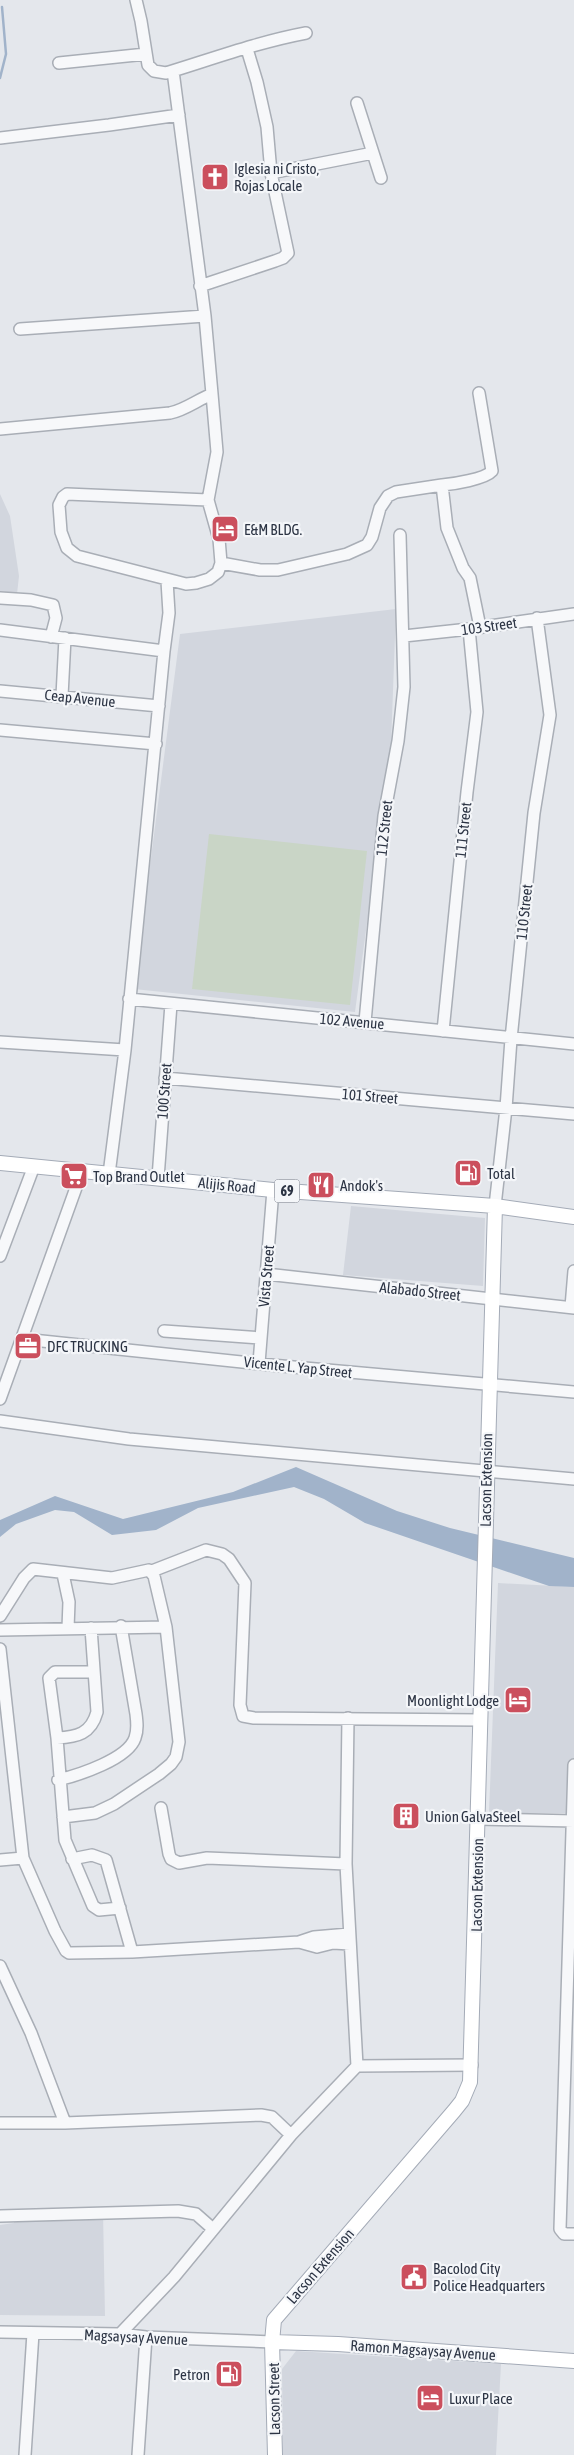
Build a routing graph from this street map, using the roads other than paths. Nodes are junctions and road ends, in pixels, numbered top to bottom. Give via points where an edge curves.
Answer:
1 (136, 0) edge
2 (306, 33) dead end
3 (247, 49) junction
4 (146, 54) junction
5 (59, 63) dead end
6 (173, 70) junction
7 (357, 103) dead end
8 (179, 115) junction
9 (0, 138) edge
10 (373, 153) junction
11 (272, 173) junction
12 (381, 178) dead end
13 (200, 286) junction
14 (205, 316) junction
15 (20, 329) dead end
16 (479, 393) dead end
17 (212, 394) junction
18 (0, 429) edge
19 (442, 485) junction
20 (208, 500) junction
21 (400, 535) dead end
22 (221, 563) junction
23 (167, 581) junction
24 (0, 598) edge
25 (574, 614) edge
26 (537, 618) junction
27 (474, 628) junction
28 (0, 630) edge
29 (404, 636) junction
30 (51, 637) junction
31 (65, 638) junction
32 (164, 651) junction
33 (0, 690) edge
34 (62, 696) junction
35 (159, 706) junction
36 (0, 730) edge
37 (156, 744) junction
38 (129, 999) junction
39 (171, 1004) junction
40 (365, 1022) junction
41 (443, 1031) junction
42 (511, 1039) junction
43 (0, 1042) edge
44 (574, 1044) edge
45 (125, 1050) junction
46 (165, 1078) junction
47 (506, 1108) junction
48 (574, 1114) edge
49 (0, 1163) edge
50 (34, 1166) junction
51 (82, 1171) junction
52 (109, 1174) junction
53 (158, 1178) junction
54 (273, 1190) junction
55 (494, 1206) junction
56 (574, 1217) edge
57 (0, 1256) edge
58 (574, 1270) edge
59 (266, 1274) junction
60 (491, 1299) junction
61 (573, 1308) edge
62 (164, 1331) dead end
63 (261, 1338) junction
64 (23, 1339) junction
65 (259, 1363) junction
66 (488, 1384) junction
67 (574, 1392) edge
68 (0, 1399) edge
69 (0, 1421) edge
70 (486, 1470) junction
71 (574, 1478) edge
72 (152, 1571) junction
73 (63, 1574) junction
74 (0, 1616) edge
75 (120, 1626) junction
76 (166, 1627) junction
77 (68, 1628) junction
78 (90, 1628) junction
79 (0, 1630) edge
80 (0, 1649) edge
81 (1, 1671) edge
82 (92, 1672) junction
83 (348, 1718) junction
84 (480, 1720) junction
85 (57, 1738) junction
86 (574, 1765) edge
87 (58, 1780) junction
88 (161, 1808) dead end
89 (63, 1817) junction
90 (479, 1819) junction
91 (573, 1821) edge
92 (24, 1858) junction
93 (72, 1859) junction
94 (0, 1860) edge
95 (346, 1864) junction
96 (120, 1908) junction
97 (350, 1939) junction
98 (132, 1952) junction
99 (0, 1966) edge
100 (472, 2065) junction
101 (357, 2066) junction
102 (0, 2123) edge
103 (65, 2123) junction
104 (291, 2135) junction
105 (0, 2216) edge
106 (213, 2229) junction
107 (574, 2234) edge
108 (0, 2332) edge
109 (33, 2333) junction
110 (120, 2334) junction
111 (146, 2337) junction
112 (272, 2342) junction
113 (574, 2361) edge
114 (25, 2455) edge
115 (138, 2455) edge
116 (275, 2455) edge

1 - 4 street
2 - 3 street
3 - 6 street
3 - 11 street via 267,127
4 - 5 street
4 - 6 street via 148,65 154,71 166,73
6 - 8 street
7 - 10 street
8 - 9 street
8 - 13 street
10 - 11 street
10 - 12 street
11 - 13 street via 288,253 275,261
13 - 14 street
14 - 15 street
14 - 17 street
16 - 19 street via 492,471 480,477
17 - 18 street via 170,413
17 - 20 street via 217,452
19 - 22 street via 388,496 380,508 367,545 347,554 278,570
19 - 27 street, 111 Street via 447,528 470,578
20 - 22 street via 219,539
20 - 23 street via 74,494 63,497 59,505 61,532 63,542 72,553 84,559 154,574
21 - 29 street, 112 Street
22 - 23 street via 218,572 196,584
23 - 32 street via 170,613
24 - 30 street via 53,605 56,618
25 - 26 street, 103 Street
26 - 27 street, 103 Street
26 - 42 street, 110 Street via 550,715 534,813
27 - 29 street, 103 Street
27 - 41 street, 111 Street via 477,712
28 - 30 street
29 - 40 street, 112 Street via 404,687 384,816
30 - 31 street
31 - 32 street
31 - 34 street
32 - 35 street
33 - 34 street, Ceap Avenue
34 - 35 street, Ceap Avenue
35 - 37 street
36 - 37 street
37 - 38 street
38 - 39 street, 102 Avenue
38 - 45 street
39 - 40 street, 102 Avenue
39 - 46 street, 100 Street
40 - 41 street, 102 Avenue
41 - 42 street, 102 Avenue
42 - 44 street, 102 Avenue
42 - 47 street, 110 Street
43 - 45 street
45 - 52 street
46 - 47 street, 101 Street
46 - 53 street, 100 Street
47 - 48 street, 101 Street
47 - 55 street, 110 Street
49 - 50 main road, Alijis Road / 69
50 - 51 main road, Alijis Road / 69
50 - 57 street
51 - 52 main road, Alijis Road / 69
51 - 64 street
52 - 53 main road, Alijis Road / 69
53 - 54 main road, Alijis Road / 69
54 - 55 main road, Alijis Road / 69
54 - 59 street, Vista Street
55 - 56 main road, Alijis Road / 69
55 - 60 main road, Lacson Extension
58 - 61 street
59 - 60 street, Alabado Street
59 - 63 street, Vista Street
60 - 61 street, Alabado Street
60 - 66 main road, Lacson Extension
62 - 63 street
63 - 65 street, Vista Street
64 - 65 street, Vicente L. Yap Street
64 - 68 street
65 - 66 street, Vicente L. Yap Street
66 - 67 street, Vicente L. Yap Street
66 - 70 main road, Lacson Extension
69 - 70 street via 148,1441
70 - 71 street
70 - 84 main road, Lacson Extension
72 - 73 street via 112,1578
72 - 76 street
72 - 83 street via 206,1550 230,1559 245,1583 240,1704 243,1716
73 - 74 street via 30,1571
73 - 77 street via 69,1602
75 - 76 street
75 - 78 street
75 - 87 street via 136,1714 135,1740 106,1764
76 - 89 street via 179,1742 176,1757 160,1774 104,1810
77 - 78 street
77 - 79 street
78 - 82 street
80 - 81 street
81 - 92 street
82 - 85 street via 96,1712 92,1726 77,1736
82 - 85 street via 55,1672 49,1678
83 - 84 street
83 - 95 street
84 - 90 main road, Lacson Extension
85 - 87 street
86 - 91 street
87 - 89 street
88 - 95 street via 169,1854 179,1863 207,1858
89 - 93 street via 65,1840
90 - 91 street
90 - 100 main road, Lacson Extension
91 - 107 street via 560,2229 564,2234
92 - 94 street
92 - 98 street via 66,1951
93 - 96 street via 93,1906 99,1910
93 - 96 street via 92,1855 106,1860
95 - 97 street
96 - 98 street
97 - 98 street via 317,1936 299,1942
97 - 101 street
99 - 103 street via 41,2057
100 - 101 street
100 - 112 main road, Lacson Extension via 470,2082 462,2101 277,2316
101 - 104 street
102 - 103 street
103 - 104 street via 261,2115 272,2118
104 - 106 street
105 - 106 street via 178,2211 196,2214
106 - 110 street via 174,2277
108 - 109 street, Magsaysay Avenue
109 - 110 street, Magsaysay Avenue
109 - 114 street
110 - 111 street, Magsaysay Avenue
111 - 112 street, Magsaysay Avenue
111 - 115 street
112 - 113 main road, Ramon Magsaysay Avenue
112 - 116 main road, Lacson Street

